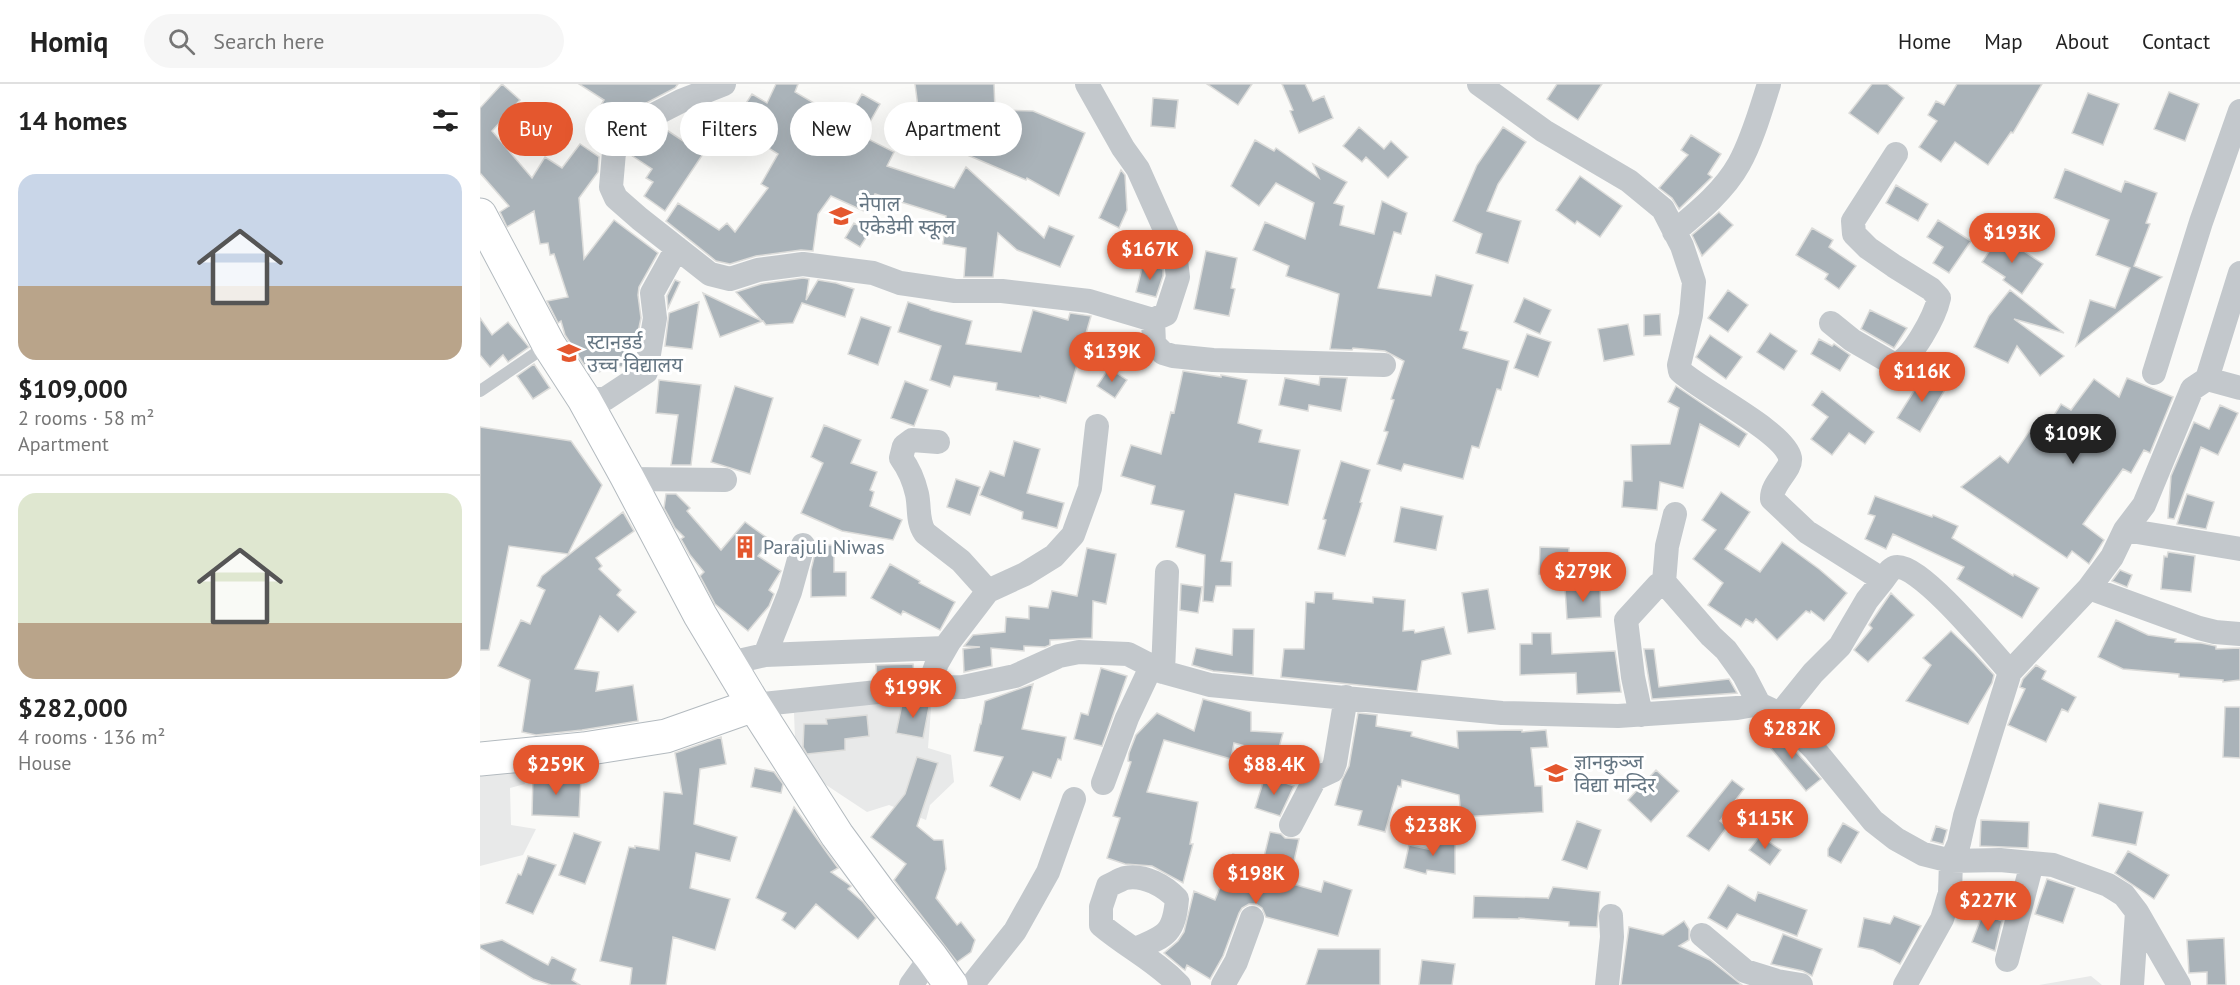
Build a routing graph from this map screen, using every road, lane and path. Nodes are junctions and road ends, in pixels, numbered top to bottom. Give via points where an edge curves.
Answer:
1 (724, 84) edge
2 (1086, 84) edge
3 (1479, 84) edge
4 (1769, 84) edge
5 (2240, 111) edge
6 (1896, 154) dead end
7 (480, 215) edge
8 (1674, 232) junction
9 (677, 248) junction
10 (2240, 273) edge
11 (1153, 320) junction
12 (1831, 323) dead end
13 (549, 345) junction
14 (1384, 365) dead end
15 (2154, 373) dead end
16 (2207, 379) junction
17 (2240, 388) edge
18 (480, 391) edge
19 (584, 399) junction
20 (1097, 426) dead end
21 (938, 442) dead end
22 (628, 479) junction
23 (725, 480) dead end
24 (1675, 514) dead end
25 (2125, 530) junction
26 (803, 545) dead end
27 (2240, 549) edge
28 (1167, 572) dead end
29 (1883, 580) junction
30 (1664, 582) junction
31 (2089, 588) junction
32 (988, 591) junction
33 (2240, 634) edge
34 (945, 648) junction
35 (765, 655) junction
36 (730, 663) junction
37 (1157, 669) junction
38 (2010, 672) junction
39 (928, 688) junction
40 (1346, 697) junction
41 (754, 705) junction
42 (1770, 709) junction
43 (1641, 715) junction
44 (480, 759) edge
45 (1103, 783) dead end
46 (1074, 799) dead end
47 (1291, 825) dead end
48 (1951, 861) junction
49 (2032, 864) junction
50 (2137, 912) junction
51 (1611, 916) dead end
52 (1252, 918) dead end
53 (1701, 935) dead end
54 (1135, 949) dead end
55 (932, 957) junction
56 (2007, 960) dead end
57 (911, 985) edge
58 (951, 985) edge
59 (972, 985) edge
60 (1179, 985) edge
61 (1223, 985) edge
62 (1607, 985) edge
63 (1801, 985) edge
64 (1905, 985) edge
65 (2132, 985) edge
66 (2180, 985) edge

1 - 9 street via 636,124 614,152 611,187 616,198
2 - 11 street via 1138,169 1175,252 1178,277 1166,315
3 - 8 street via 1544,131 1629,182 1663,209
4 - 8 street via 1739,164 1709,203
5 - 15 street
6 - 12 street via 1853,221 1854,234 1931,289 1939,298 1935,315 1905,359 1895,365
7 - 13 street
8 - 29 street via 1694,282 1680,371 1747,416 1790,455 1790,463 1771,491 1772,499 1807,532
9 - 11 street via 710,274 730,279 758,270 803,264 873,273 900,283 955,291 1002,291 1089,302
9 - 19 street via 652,292 655,318 646,372 605,399
10 - 16 street
11 - 14 street via 1154,344 1173,356
13 - 18 lane
13 - 19 street
16 - 17 street
16 - 25 street via 2192,389 2144,505
19 - 22 street
20 - 32 street via 1090,488 1073,535 1054,556
21 - 32 street via 912,440 904,446 901,458 917,494 921,527 961,561
22 - 23 street
22 - 36 street
24 - 30 street
25 - 27 street
25 - 31 street via 2112,557
26 - 35 street via 790,592
28 - 37 street
29 - 38 street via 1892,568 1899,567 1934,588
29 - 42 street via 1840,646
30 - 42 street via 1726,650
30 - 43 street via 1626,620
31 - 33 street via 2199,628
31 - 38 street
32 - 34 street
34 - 35 street
34 - 39 street
35 - 36 street
36 - 41 street
37 - 39 street via 1128,654 1079,652 1059,656 1015,676 963,687
37 - 40 street via 1210,685
37 - 45 street via 1127,718
38 - 48 street
39 - 41 street
40 - 43 street via 1502,713
40 - 47 street via 1332,771 1315,779
41 - 44 street via 666,736
41 - 55 street via 837,835
42 - 43 street
42 - 48 street via 1823,759 1873,820 1896,840 1923,854
46 - 59 street via 1048,872 1015,931
48 - 49 street
48 - 64 street via 1950,893 1942,919
49 - 50 street via 2053,866 2108,885 2124,895
49 - 56 street
50 - 65 street
50 - 66 street
51 - 62 street
52 - 61 street
53 - 63 street via 1746,971
54 - 60 street
55 - 57 street
55 - 58 street

